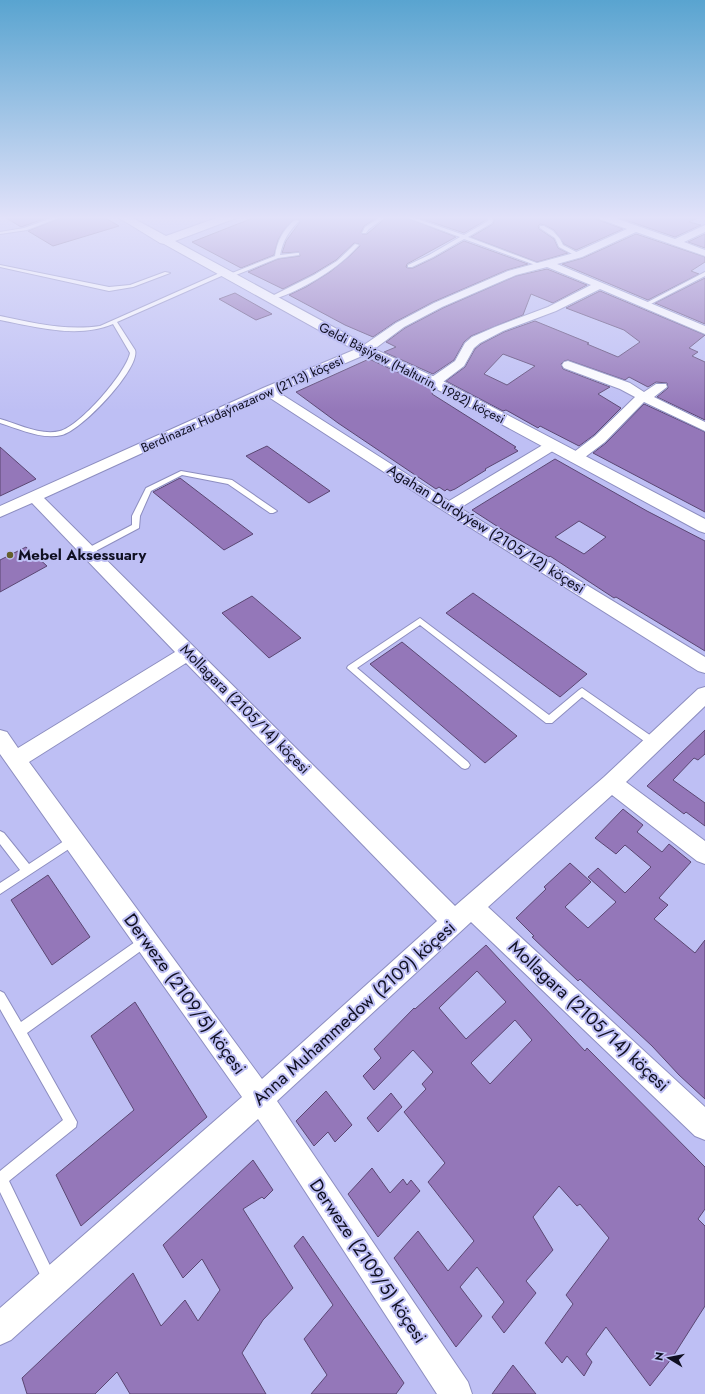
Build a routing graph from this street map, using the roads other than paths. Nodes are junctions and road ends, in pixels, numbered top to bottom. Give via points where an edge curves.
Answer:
1 (71, 281) edge
2 (145, 281) edge
3 (211, 281) edge
4 (237, 281) edge
5 (307, 281) edge
6 (494, 281) edge
7 (590, 281) edge
8 (691, 281) edge
9 (600, 285) junction
10 (269, 299) junction
11 (645, 305) junction
12 (0, 318) edge
13 (114, 321) junction
14 (705, 330) edge
15 (365, 350) junction
16 (568, 365) dead end
17 (434, 382) junction
18 (661, 387) dead end
19 (268, 391) junction
20 (642, 397) junction
21 (0, 421) edge
22 (705, 427) edge
23 (551, 446) junction
24 (575, 458) junction
25 (34, 497) junction
26 (449, 508) junction
27 (273, 511) dead end
28 (0, 512) edge
29 (705, 527) edge
30 (89, 551) junction
31 (189, 652) junction
32 (705, 666) edge
33 (705, 694) edge
34 (0, 738) edge
35 (654, 743) junction
36 (17, 759) junction
37 (465, 765) dead end
38 (611, 783) junction
39 (0, 836) edge
40 (74, 840) junction
41 (705, 854) edge
42 (28, 871) junction
43 (0, 889) edge
44 (463, 914) junction
45 (146, 940) junction
46 (0, 997) edge
47 (19, 1031) junction
48 (260, 1099) junction
49 (705, 1126) edge
50 (1, 1180) edge
51 (52, 1283) junction
52 (0, 1329) edge
53 (456, 1394) edge

1 - 2 lane via 109,289
3 - 13 lane
4 - 10 street, Geldi Bäşiýew (Halturin, 1982) köçesi
5 - 10 lane
6 - 15 street, Berdinazar Hudaýnazarow (2113) köçesi via 419,314
7 - 9 street
8 - 11 lane
9 - 11 street
9 - 17 street via 552,309 476,340 469,346 460,364
10 - 15 street, Geldi Bäşiýew (Halturin, 1982) köçesi
11 - 14 street
12 - 13 lane via 70,330 87,330
13 - 21 lane via 133,352 132,360 128,369 107,394 84,416 64,433 42,432
15 - 17 street, Geldi Bäşiýew (Halturin, 1982) köçesi
15 - 19 street, Berdinazar Hudaýnazarow (2113) köçesi
16 - 20 street via 625,386
17 - 23 street, Geldi Bäşiýew (Halturin, 1982) köçesi
18 - 20 street
19 - 25 street, Berdinazar Hudaýnazarow (2113) köçesi
19 - 26 street, Agahan Durdyýew (2105/12) köçesi
20 - 22 street
20 - 24 street via 600,439
23 - 24 street, Geldi Bäşiýew (Halturin, 1982) köçesi
23 - 26 street
24 - 29 street, Geldi Bäşiýew (Halturin, 1982) köçesi
25 - 28 street, Berdinazar Hudaýnazarow (2113) köçesi
25 - 30 street, Mollagara (2105/14) köçesi
26 - 32 street, Agahan Durdyýew (2105/12) köçesi
27 - 30 lane via 230,482 181,473 148,490 136,516 136,526
30 - 31 street, Mollagara (2105/14) köçesi
31 - 36 street
31 - 44 street, Mollagara (2105/14) köçesi
33 - 35 street, Anna Muhammedow (2109) köçesi
34 - 36 street, Derweze (2109/5) köçesi
35 - 37 lane via 582,692 549,720 420,621 351,668
35 - 38 street, Anna Muhammedow (2109) köçesi
36 - 40 street, Derweze (2109/5) köçesi
38 - 41 street
38 - 44 street, Anna Muhammedow (2109) köçesi
39 - 42 lane
40 - 42 lane
40 - 45 street, Derweze (2109/5) köçesi
42 - 43 lane
44 - 48 street, Anna Muhammedow (2109) köçesi
44 - 49 street, Mollagara (2105/14) köçesi
45 - 47 lane
45 - 48 street, Derweze (2109/5) köçesi
46 - 47 lane
47 - 50 lane via 70,1122
48 - 51 street, Anna Muhammedow (2109) köçesi
48 - 53 street, Derweze (2109/5) köçesi
50 - 51 lane
51 - 52 street, Anna Muhammedow (2109) köçesi

